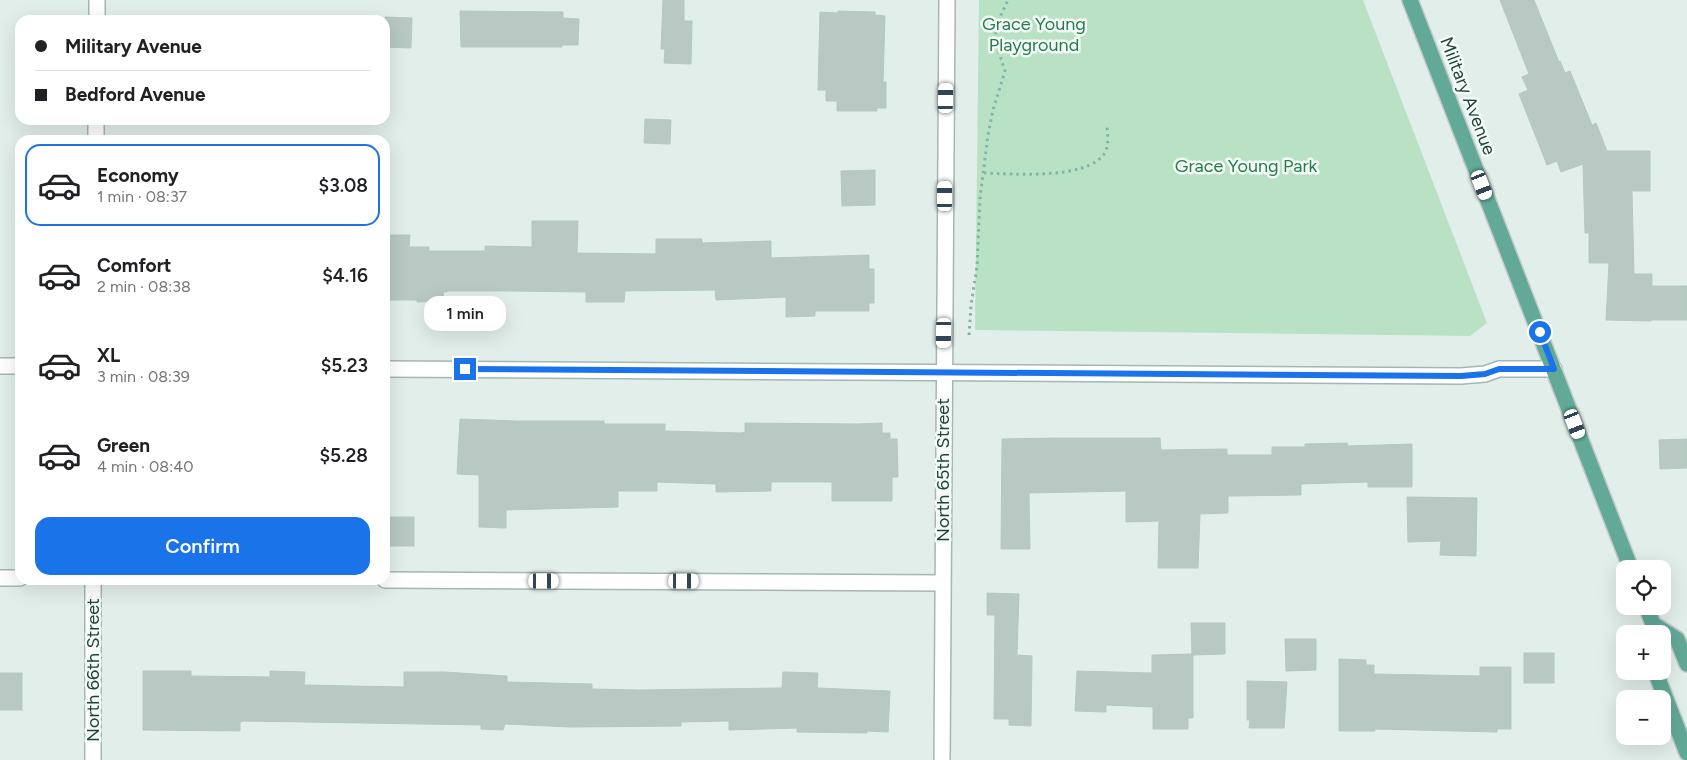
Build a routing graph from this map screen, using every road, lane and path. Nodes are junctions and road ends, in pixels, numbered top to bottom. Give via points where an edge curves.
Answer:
1 (97, 0) edge
2 (947, 0) edge
3 (1008, 0) edge
4 (1410, 0) edge
5 (97, 15) edge
6 (1107, 124) dead end
7 (984, 173) junction
8 (969, 335) dead end
9 (0, 366) edge
10 (15, 366) edge
11 (390, 369) edge
12 (1554, 369) junction
13 (944, 373) junction
14 (1628, 560) edge
15 (0, 578) edge
16 (15, 578) edge
17 (390, 580) edge
18 (942, 582) junction
19 (93, 585) edge
20 (1671, 637) edge
21 (1687, 664) edge
22 (1659, 680) edge
23 (1687, 753) edge
24 (93, 760) edge
25 (942, 760) edge

1 - 5 street
2 - 13 street, North 65th Street
3 - 7 path via 996,29 996,43 1005,72 991,118
4 - 12 main road, Military Avenue
6 - 7 path via 1108,144 1104,153 1088,166 1066,172
7 - 8 path
9 - 10 street
11 - 13 street
12 - 13 street via 1499,369 1461,376
12 - 14 main road, Military Avenue
13 - 18 street, North 65th Street
15 - 16 street
17 - 18 street
18 - 25 street, North 65th Street
19 - 24 street, North 66th Street
20 - 21 main road via 1677,640
22 - 23 main road

